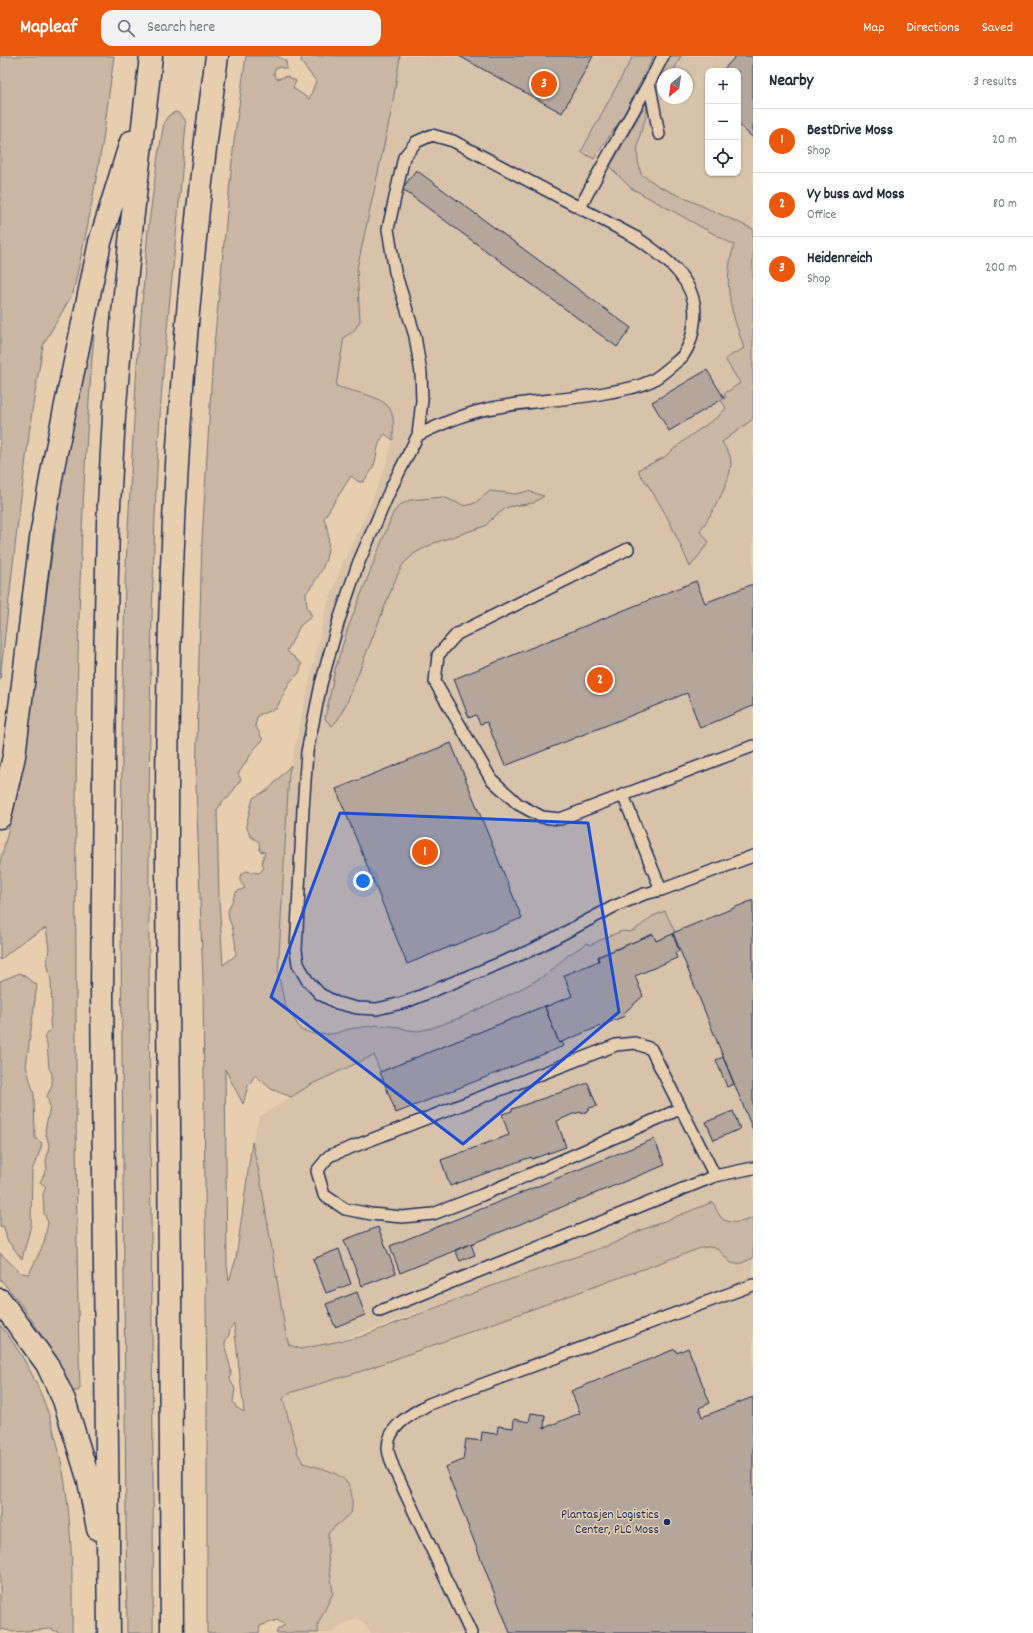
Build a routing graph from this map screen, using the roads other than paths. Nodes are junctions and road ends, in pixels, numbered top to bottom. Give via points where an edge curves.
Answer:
1 (151, 56) edge
2 (217, 56) edge
3 (663, 56) edge
4 (649, 82) junction
5 (146, 89) junction
6 (659, 134) dead end
7 (580, 208) junction
8 (418, 435) junction
9 (628, 549) dead end
10 (753, 746) edge
11 (623, 795) junction
12 (0, 817) edge
13 (753, 856) edge
14 (661, 890) junction
15 (680, 1109) junction
16 (753, 1168) edge
17 (715, 1176) junction
18 (753, 1285) edge
19 (0, 1300) edge
20 (380, 1311) dead end
21 (109, 1588) junction
22 (109, 1633) edge
23 (172, 1633) edge
24 (471, 1633) edge

1 - 5 highway
2 - 23 highway via 185,337 169,656 167,836
3 - 4 lane
4 - 6 lane
4 - 7 lane
5 - 12 highway via 100,242 66,398 42,531 14,756
5 - 21 highway via 121,332 108,523 102,992
7 - 8 lane via 453,141 432,135 416,142 404,157 388,229 395,272 414,336 421,373 422,400
7 - 8 lane via 637,238 664,257 684,278 692,298 695,318 692,338 684,355 651,381 624,390 484,410 448,421
8 - 14 lane via 391,488 358,564 321,684 306,759 296,942 298,964 307,980 320,994 337,1003 377,1009 406,1002 506,961 613,907
9 - 11 lane via 457,634 438,655 435,682 491,779 518,804 542,817 560,819
10 - 11 lane
11 - 14 lane
13 - 14 lane
15 - 15 lane via 650,1049 635,1044 616,1045 329,1156 318,1171 324,1195 345,1209 402,1217 433,1214
15 - 17 lane
16 - 17 lane
17 - 20 lane
18 - 24 lane via 429,1404 408,1416 393,1430 388,1448 394,1469
19 - 21 highway via 47,1364 64,1400 89,1481
21 - 22 highway

